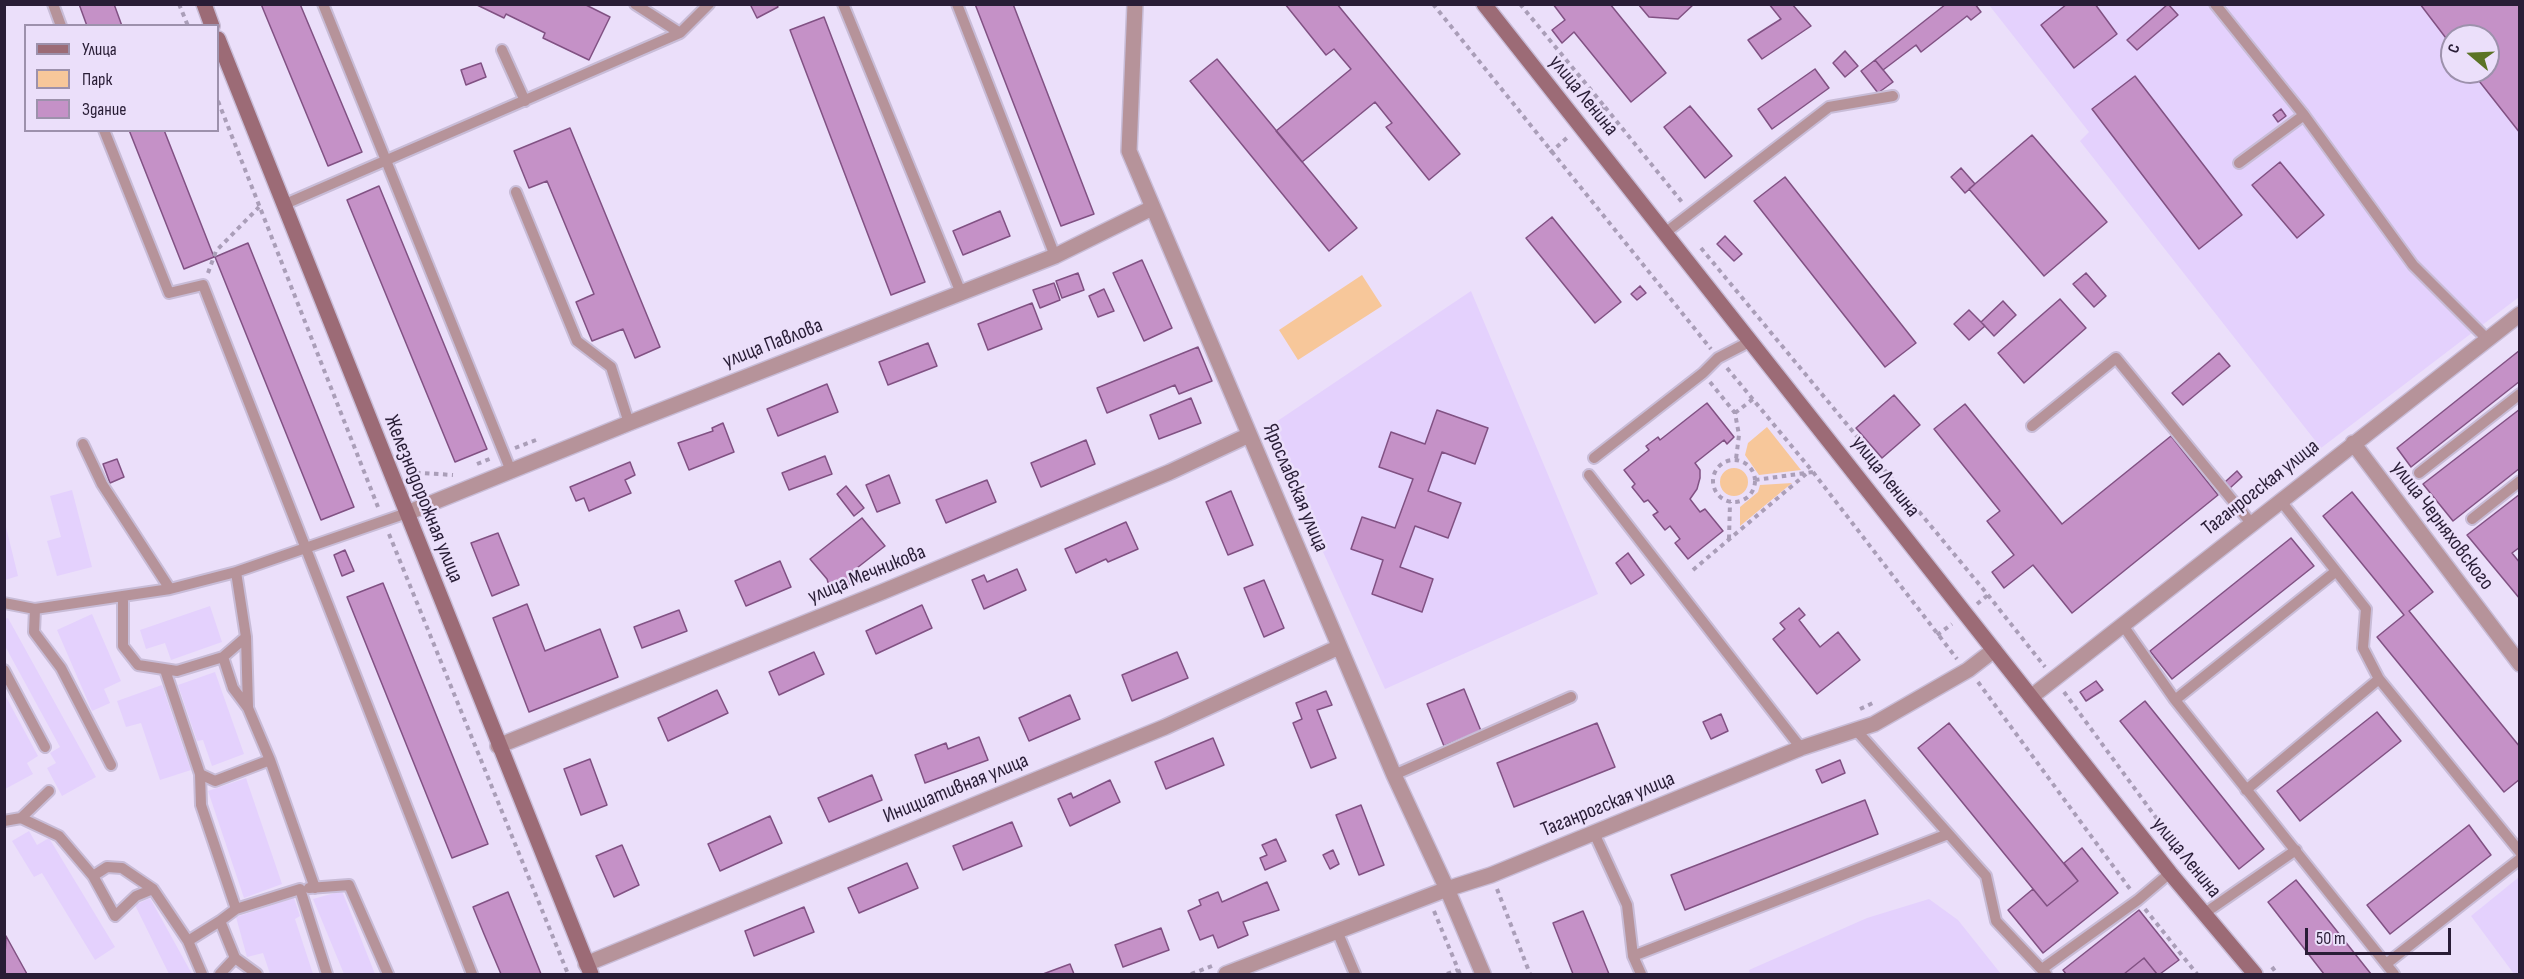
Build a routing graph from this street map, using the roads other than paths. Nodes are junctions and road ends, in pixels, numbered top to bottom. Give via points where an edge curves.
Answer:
1 (53, 4) edge
2 (204, 4) edge
3 (323, 4) edge
4 (635, 4) edge
5 (709, 4) edge
6 (843, 4) edge
7 (957, 4) edge
8 (1135, 4) edge
9 (1484, 4) edge
10 (2215, 4) edge
11 (60, 24) edge
12 (211, 24) edge
13 (680, 33) junction
14 (219, 42) edge
15 (502, 50) dead end
16 (1893, 96) dead end
17 (525, 101) junction
18 (2304, 115) junction
19 (105, 132) edge
20 (386, 162) junction
21 (2239, 163) dead end
22 (516, 192) dead end
23 (283, 205) junction
24 (1152, 208) junction
25 (1665, 233) junction
26 (1055, 256) junction
27 (961, 293) junction
28 (2520, 314) edge
29 (2487, 339) junction
30 (1751, 341) junction
31 (2520, 394) edge
32 (629, 423) junction
33 (2032, 426) dead end
34 (1249, 435) junction
35 (2353, 443) junction
36 (83, 444) dead end
37 (1594, 458) dead end
38 (511, 471) junction
39 (2419, 474) dead end
40 (1589, 475) dead end
41 (2520, 481) edge
42 (2280, 500) junction
43 (407, 513) junction
44 (2472, 519) dead end
45 (2251, 523) junction
46 (307, 548) junction
47 (2335, 572) junction
48 (236, 573) junction
49 (170, 590) junction
50 (123, 598) junction
51 (4, 603) edge
52 (35, 609) junction
53 (2122, 624) junction
54 (246, 638) junction
55 (1339, 647) junction
56 (1994, 650) junction
57 (223, 657) junction
58 (2520, 664) edge
59 (4, 670) edge
60 (165, 670) junction
61 (2379, 679) junction
62 (1571, 697) dead end
63 (2031, 697) junction
64 (2175, 700) junction
65 (248, 708) junction
66 (1856, 730) junction
67 (498, 746) junction
68 (45, 747) dead end
69 (1801, 748) junction
70 (270, 759) junction
71 (111, 765) dead end
72 (200, 774) junction
73 (1394, 775) junction
74 (2246, 790) junction
75 (49, 791) dead end
76 (21, 818) junction
77 (4, 821) edge
78 (1594, 833) junction
79 (1948, 834) junction
80 (2295, 850) junction
81 (2520, 852) edge
82 (2520, 859) edge
83 (2170, 873) junction
84 (93, 876) junction
85 (315, 888) junction
86 (153, 889) junction
87 (300, 889) junction
88 (1447, 889) junction
89 (236, 909) junction
90 (2205, 913) junction
91 (220, 921) junction
92 (1337, 931) junction
93 (188, 941) junction
94 (1634, 956) junction
95 (235, 958) junction
96 (2386, 964) junction
97 (588, 969) edge
98 (2044, 972) edge
99 (202, 975) edge
100 (220, 975) edge
101 (257, 975) edge
102 (327, 975) edge
103 (388, 975) edge
104 (472, 975) edge
105 (1226, 975) edge
106 (1355, 975) edge
107 (1483, 975) edge
108 (1641, 975) edge
109 (2255, 975) edge
110 (2394, 975) edge

1 - 11 lane
2 - 12 street
3 - 20 lane
4 - 13 lane
5 - 13 lane
6 - 27 lane
7 - 26 lane
8 - 24 street, Ярославская улица via 1129,151
9 - 25 street, улица Ленина
10 - 18 lane
13 - 17 lane
14 - 23 street, Железнодорожная улица
15 - 17 lane
16 - 25 lane via 1829,107
17 - 20 lane
18 - 21 lane
18 - 29 lane via 2413,265
19 - 46 lane via 169,293 203,285
20 - 23 lane
20 - 38 lane
22 - 32 lane via 577,341 611,367
23 - 43 street, Железнодорожная улица
24 - 26 street, улица Павлова
24 - 34 street, Ярославская улица
25 - 30 street, улица Ленина
26 - 27 street, улица Павлова
27 - 32 street, улица Павлова
28 - 29 street, Таганрогская улица
29 - 35 street, Таганрогская улица
30 - 37 lane via 1718,358
30 - 56 street, улица Ленина
31 - 39 lane
32 - 38 street, улица Павлова
33 - 45 lane via 2116,358
34 - 55 street, Ярославская улица
34 - 67 street, улица Мечникова via 882,592
35 - 42 street, Таганрогская улица
35 - 58 street, улица Черняховского
36 - 49 lane via 102,484
38 - 43 street, улица Павлова
40 - 69 lane
41 - 44 lane
42 - 45 street, Таганрогская улица
42 - 47 lane
43 - 46 lane
43 - 67 street, Железнодорожная улица
45 - 53 street, Таганрогская улица
46 - 48 lane
46 - 104 lane
47 - 61 lane via 2366,609 2363,648
47 - 64 lane
48 - 49 lane
48 - 54 lane
49 - 50 lane
50 - 52 lane
50 - 60 lane via 123,646 138,665
51 - 52 lane
52 - 71 lane via 34,633 61,668
53 - 63 street, Таганрогская улица
53 - 64 lane
54 - 57 lane
54 - 65 lane
55 - 73 street, Ярославская улица
55 - 97 street, Инициативная улица via 1165,727
56 - 63 street, улица Ленина
56 - 66 street, Таганрогская улица via 1968,670 1874,724
57 - 60 lane via 177,671
57 - 65 lane via 233,688
59 - 68 lane
60 - 72 lane
61 - 74 lane
61 - 81 lane
62 - 73 lane
63 - 83 street, улица Ленина
64 - 74 lane
65 - 70 lane
66 - 69 street, Таганрогская улица
66 - 79 lane
67 - 97 street, Железнодорожная улица
69 - 78 street, Таганрогская улица
70 - 72 lane via 215,781
70 - 85 lane
72 - 89 lane via 201,805
73 - 88 street, Ярославская улица
74 - 80 lane
75 - 76 lane
76 - 77 lane
76 - 84 lane via 59,836
78 - 88 street, Таганрогская улица
78 - 94 lane via 1627,905
79 - 94 lane
79 - 98 lane via 1986,876 1996,921
80 - 90 lane
80 - 96 lane
82 - 96 lane
83 - 90 street, улица Ленина
83 - 98 lane
84 - 86 lane via 107,867 122,868
84 - 86 lane via 115,916 136,896
85 - 87 lane
85 - 103 lane via 349,885
86 - 93 lane
87 - 89 lane
87 - 102 lane
88 - 92 street, Таганрогская улица
88 - 107 street, Ярославская улица
89 - 91 lane
90 - 109 street, улица Ленина
91 - 93 lane
91 - 95 lane
92 - 105 street, Таганрогская улица
92 - 106 lane
93 - 99 lane
94 - 108 lane
95 - 100 lane
95 - 101 lane
96 - 110 lane

